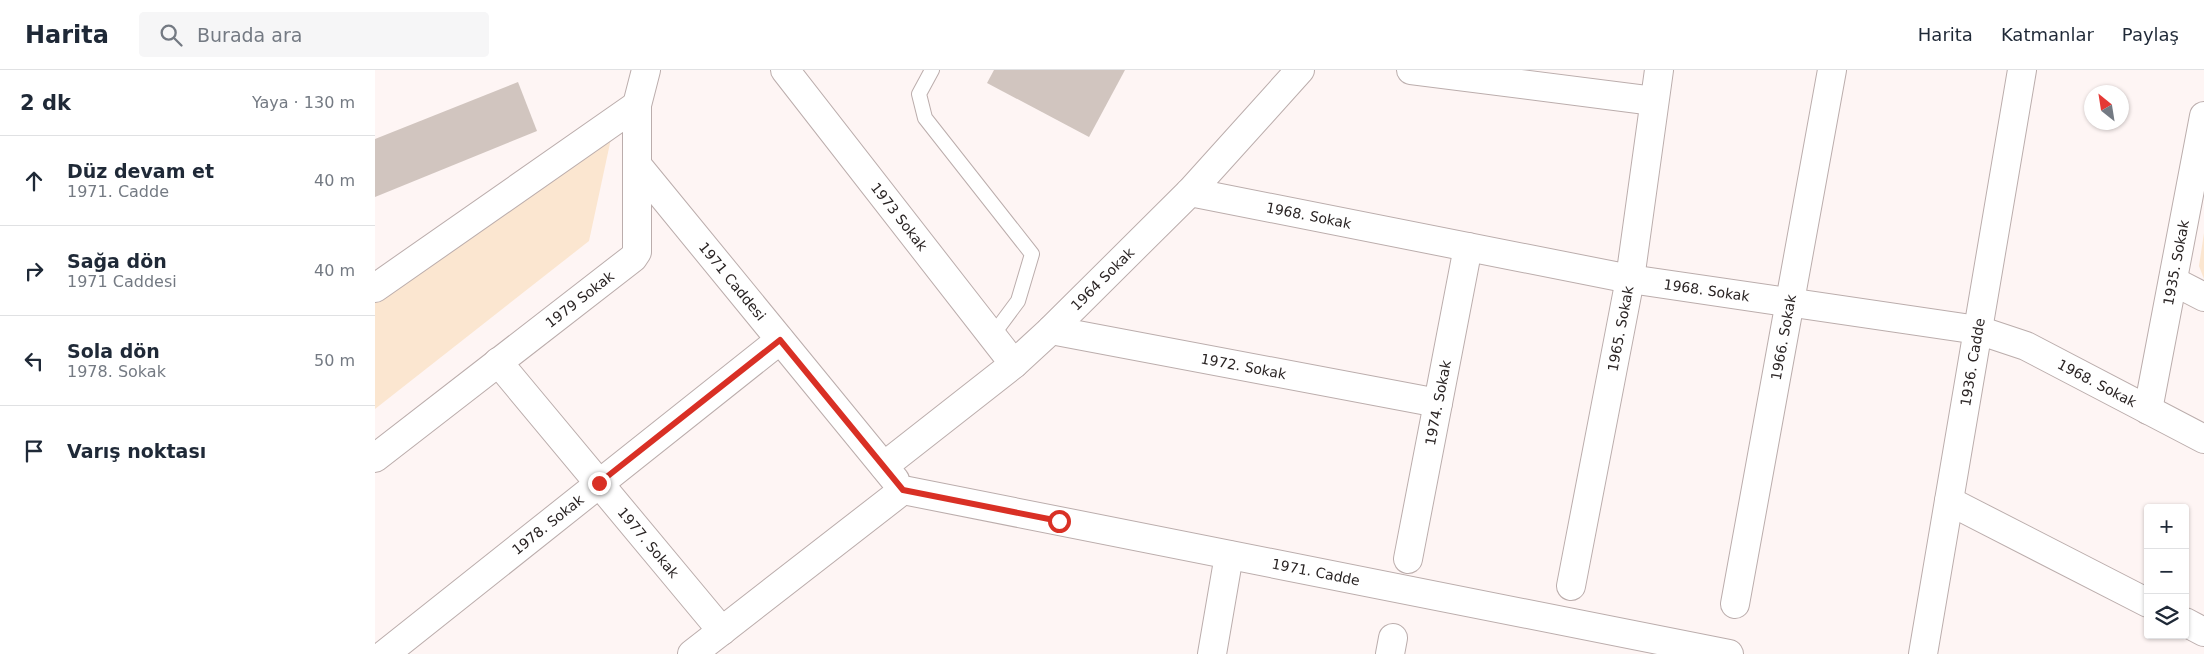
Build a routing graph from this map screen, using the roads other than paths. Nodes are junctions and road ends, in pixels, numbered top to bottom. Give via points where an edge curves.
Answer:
1 (646, 70) edge
2 (785, 70) edge
3 (931, 70) edge
4 (1411, 70) edge
5 (1659, 70) edge
6 (1832, 70) edge
7 (2023, 70) edge
8 (1297, 72) edge
9 (1654, 101) junction
10 (637, 105) junction
11 (2204, 116) edge
12 (638, 166) junction
13 (1190, 192) junction
14 (1468, 247) junction
15 (1630, 278) junction
16 (2173, 281) junction
17 (375, 288) edge
18 (2204, 297) edge
19 (1790, 302) junction
20 (1051, 330) junction
21 (1978, 330) junction
22 (992, 336) junction
23 (780, 340) junction
24 (498, 362) junction
25 (1014, 364) junction
26 (1438, 402) junction
27 (2148, 410) junction
28 (2204, 439) edge
29 (375, 458) edge
30 (884, 466) junction
31 (599, 483) junction
32 (903, 490) junction
33 (1949, 501) junction
34 (1229, 555) junction
35 (1408, 559) dead end
36 (1571, 586) dead end
37 (2144, 601) edge
38 (1735, 604) dead end
39 (2189, 624) edge
40 (722, 630) junction
41 (2204, 632) edge
42 (385, 654) edge
43 (692, 654) edge
44 (1212, 654) edge
45 (1729, 654) edge
46 (1923, 654) edge

1 - 10 street, 1979 Sokak
2 - 22 street, 1973 Sokak
3 - 22 lane via 919,94 925,118 1031,254 1019,302
4 - 9 street
5 - 9 street, 1965. Sokak
6 - 19 street, 1966. Sokak
7 - 21 street, 1936. Cadde
8 - 13 street, 1964 Sokak
9 - 15 street, 1965. Sokak
10 - 12 street, 1979 Sokak
10 - 17 street
11 - 16 street, 1935. Sokak
12 - 23 street, 1971 Caddesi
12 - 24 street, 1979 Sokak via 638,246 633,258
13 - 14 street, 1968. Sokak
13 - 20 street, 1964 Sokak
14 - 15 street, 1968. Sokak
14 - 26 street, 1974. Sokak
15 - 19 street, 1968. Sokak
15 - 36 street, 1965. Sokak
16 - 18 street
16 - 27 street, 1935. Sokak
19 - 21 street, 1968. Sokak
19 - 38 street, 1966. Sokak
20 - 25 street, 1964 Sokak
20 - 26 street, 1972. Sokak
21 - 27 street, 1968. Sokak via 2026,346
21 - 33 street, 1936. Cadde
22 - 25 street, 1973 Sokak
23 - 30 street, 1971 Caddesi
23 - 31 street, 1978. Sokak
24 - 29 street, 1979 Sokak
24 - 31 street, 1977. Sokak
25 - 30 street, 1964 Sokak
26 - 35 street, 1974. Sokak
27 - 28 street, 1968. Sokak
30 - 32 street, 1971 Caddesi
31 - 40 street, 1977. Sokak
31 - 42 street, 1978. Sokak
32 - 34 street, 1971. Cadde
32 - 40 street
33 - 37 street
33 - 46 street, 1936. Cadde
34 - 44 street
34 - 45 street, 1971. Cadde
39 - 41 street
40 - 43 street

